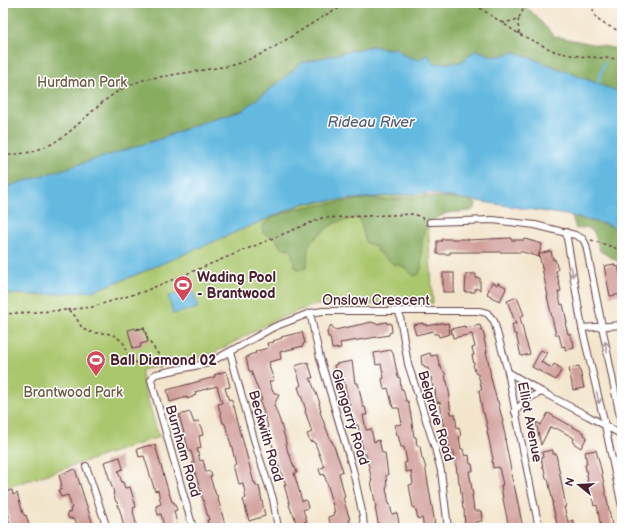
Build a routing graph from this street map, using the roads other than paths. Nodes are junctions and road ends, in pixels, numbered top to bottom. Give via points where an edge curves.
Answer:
1 (430, 222) road end
2 (566, 232) junction
3 (399, 311) junction
4 (310, 313) junction
5 (494, 321) joint
6 (622, 324) edge
7 (602, 327) junction
8 (582, 328) junction
9 (230, 352) junction
10 (508, 372) junction
11 (151, 380) joint
12 (542, 392) junction
13 (515, 412) junction
14 (605, 425) junction
15 (622, 427) edge
16 (622, 435) edge
17 (86, 466) dead end
18 (622, 506) edge
19 (107, 528) edge
20 (192, 528) edge
21 (278, 528) edge
22 (364, 528) edge
23 (448, 528) edge
24 (539, 528) edge

1 - 2 street via 493,220 535,224
2 - 7 street via 583,239 586,245
2 -> 8 street
3 - 4 street, Onslow Crescent
3 - 5 street, Onslow Crescent via 479,311 487,313
3 - 23 street, Belgrave Road via 408,364 441,471
4 - 9 street, Onslow Crescent via 274,327
4 - 22 street, Glengarry Road via 320,358 353,470
5 - 10 street, Elliot Avenue
6 - 7 street
7 - 8 street
15 -> 7 street
8 -> 14 street
9 - 11 street, Onslow Crescent via 209,363 156,374
9 - 21 street, Beckwith Road
10 - 12 street
10 - 13 street, Elliot Avenue
11 - 20 street, Burnham Road
12 - 13 street via 531,396
12 - 14 street
13 - 24 street, Elliot Avenue
14 - 16 street
14 - 18 street
17 - 19 street

